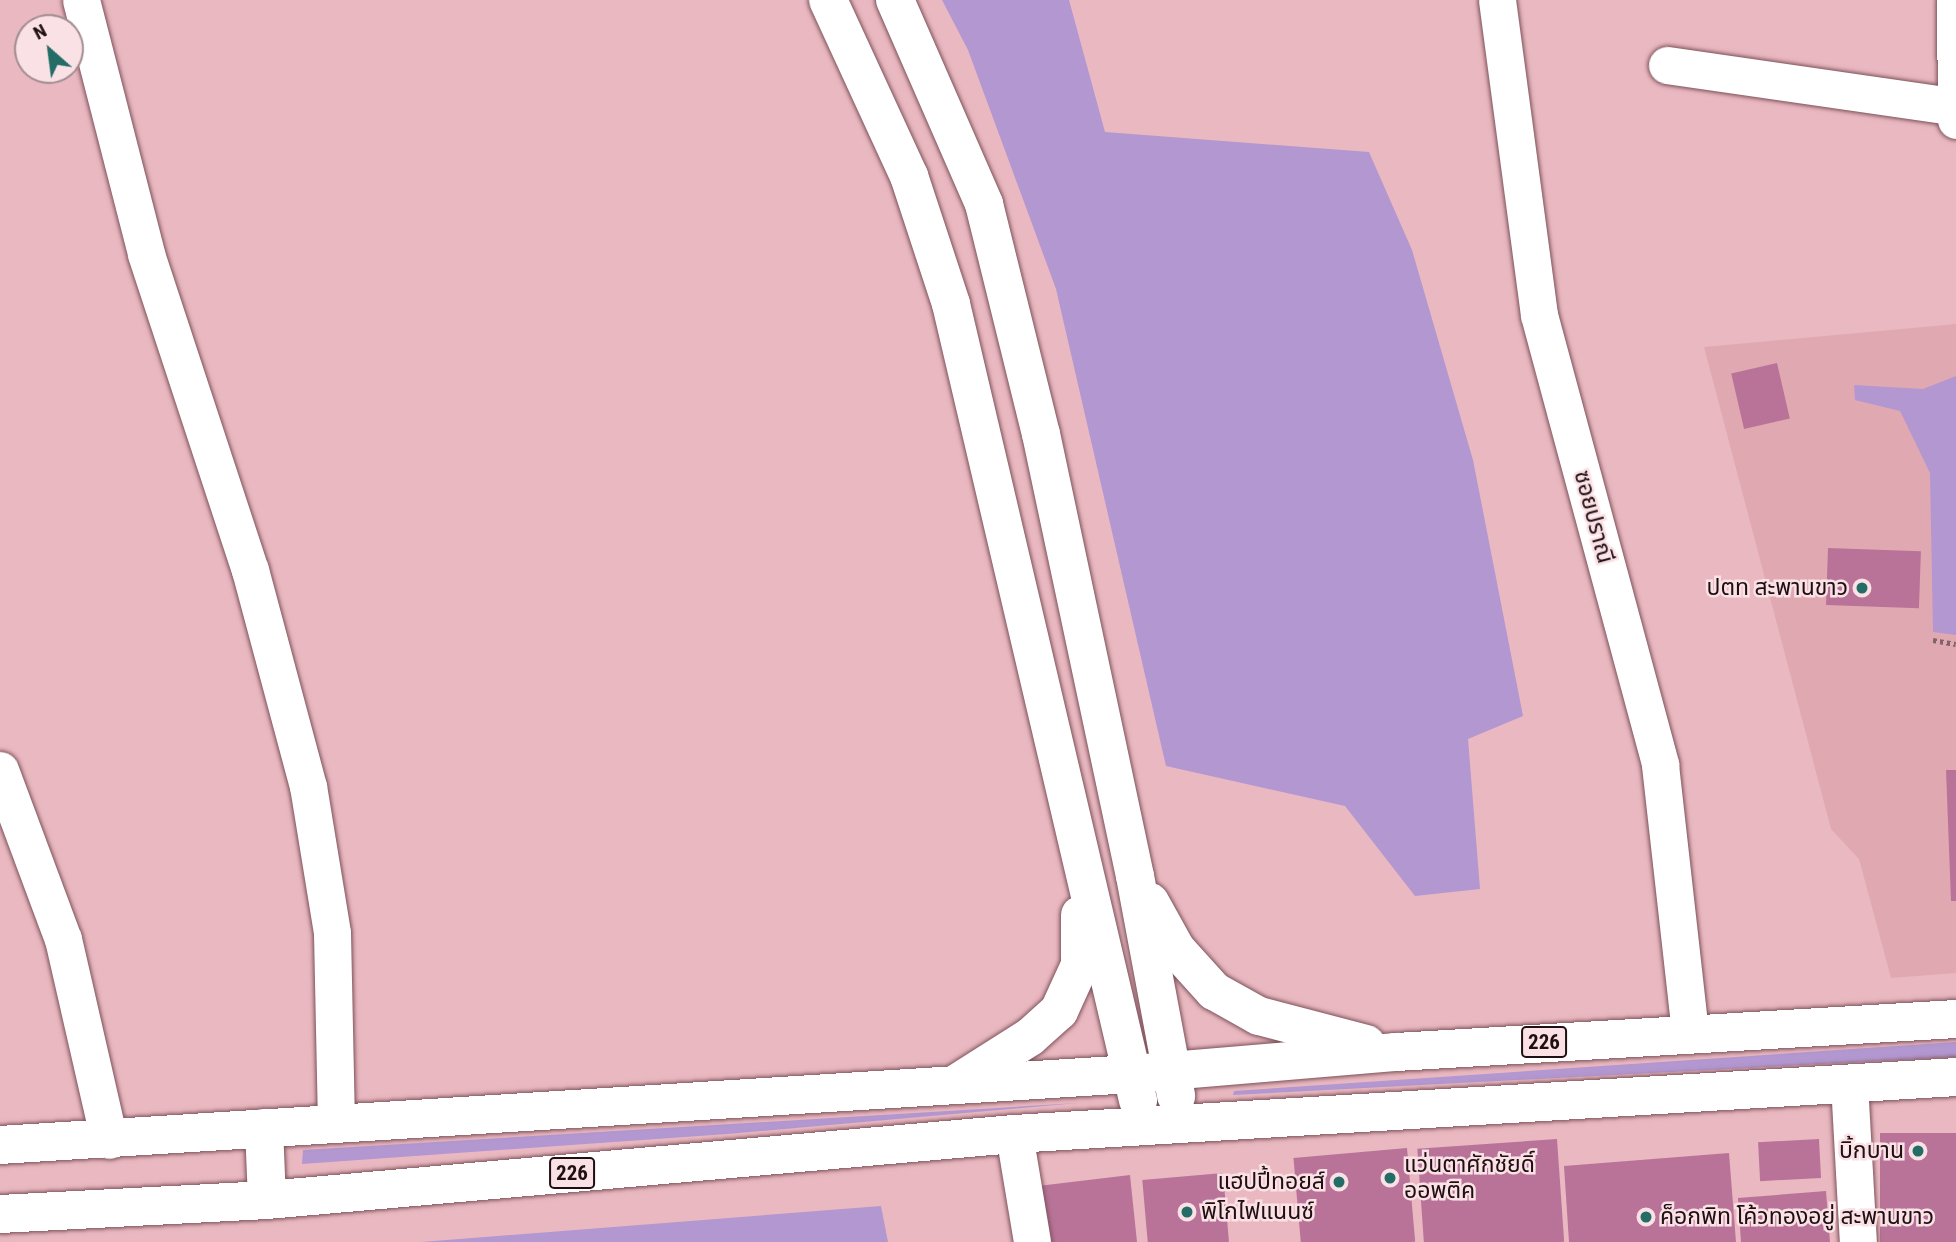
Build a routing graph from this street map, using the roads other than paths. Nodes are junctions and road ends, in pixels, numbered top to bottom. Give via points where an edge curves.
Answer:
1 (81, 0) edge
2 (828, 0) edge
3 (895, 0) edge
4 (1497, 0) edge
5 (1955, 0) edge
6 (1668, 65) dead end
7 (1954, 113) edge
8 (0, 771) edge
9 (1067, 789) junction
10 (1135, 876) junction
11 (1956, 1020) edge
12 (1690, 1033) junction
13 (1396, 1052) junction
14 (1172, 1071) junction
15 (1133, 1074) junction
16 (1956, 1077) edge
17 (1849, 1083) junction
18 (952, 1086) junction
19 (336, 1124) junction
20 (1162, 1125) junction
21 (264, 1128) junction
22 (1014, 1134) junction
23 (108, 1140) junction
24 (0, 1145) edge
25 (267, 1200) junction
26 (0, 1214) edge
27 (1032, 1242) edge
28 (1858, 1242) edge

1 - 19 street via 146,254 250,570 308,786 332,933
2 - 9 main road via 909,176 951,304
3 - 10 main road via 985,204 1041,434
4 - 12 street, ซอยปราณี via 1539,315 1660,765
5 - 7 street
6 - 7 street
8 - 23 street via 63,939
9 - 15 main road
9 - 18 main road via 1081,921 1080,965 1059,1011 1030,1037
10 - 13 main road via 1176,949 1214,991 1259,1016
10 - 14 main road
11 - 12 main road, 226
12 - 13 main road, 226
13 - 14 main road, 226
14 - 15 main road, 226
14 - 20 main road
15 - 18 main road, 226
15 - 20 main road
16 - 17 main road, 226
17 - 20 main road, 226
17 - 28 street
18 - 19 main road, 226
19 - 21 main road, 226
20 - 22 main road, 226
21 - 23 main road, 226
21 - 25 main road
22 - 25 main road, 226
22 - 27 street
23 - 24 main road, 226
25 - 26 main road, 226

